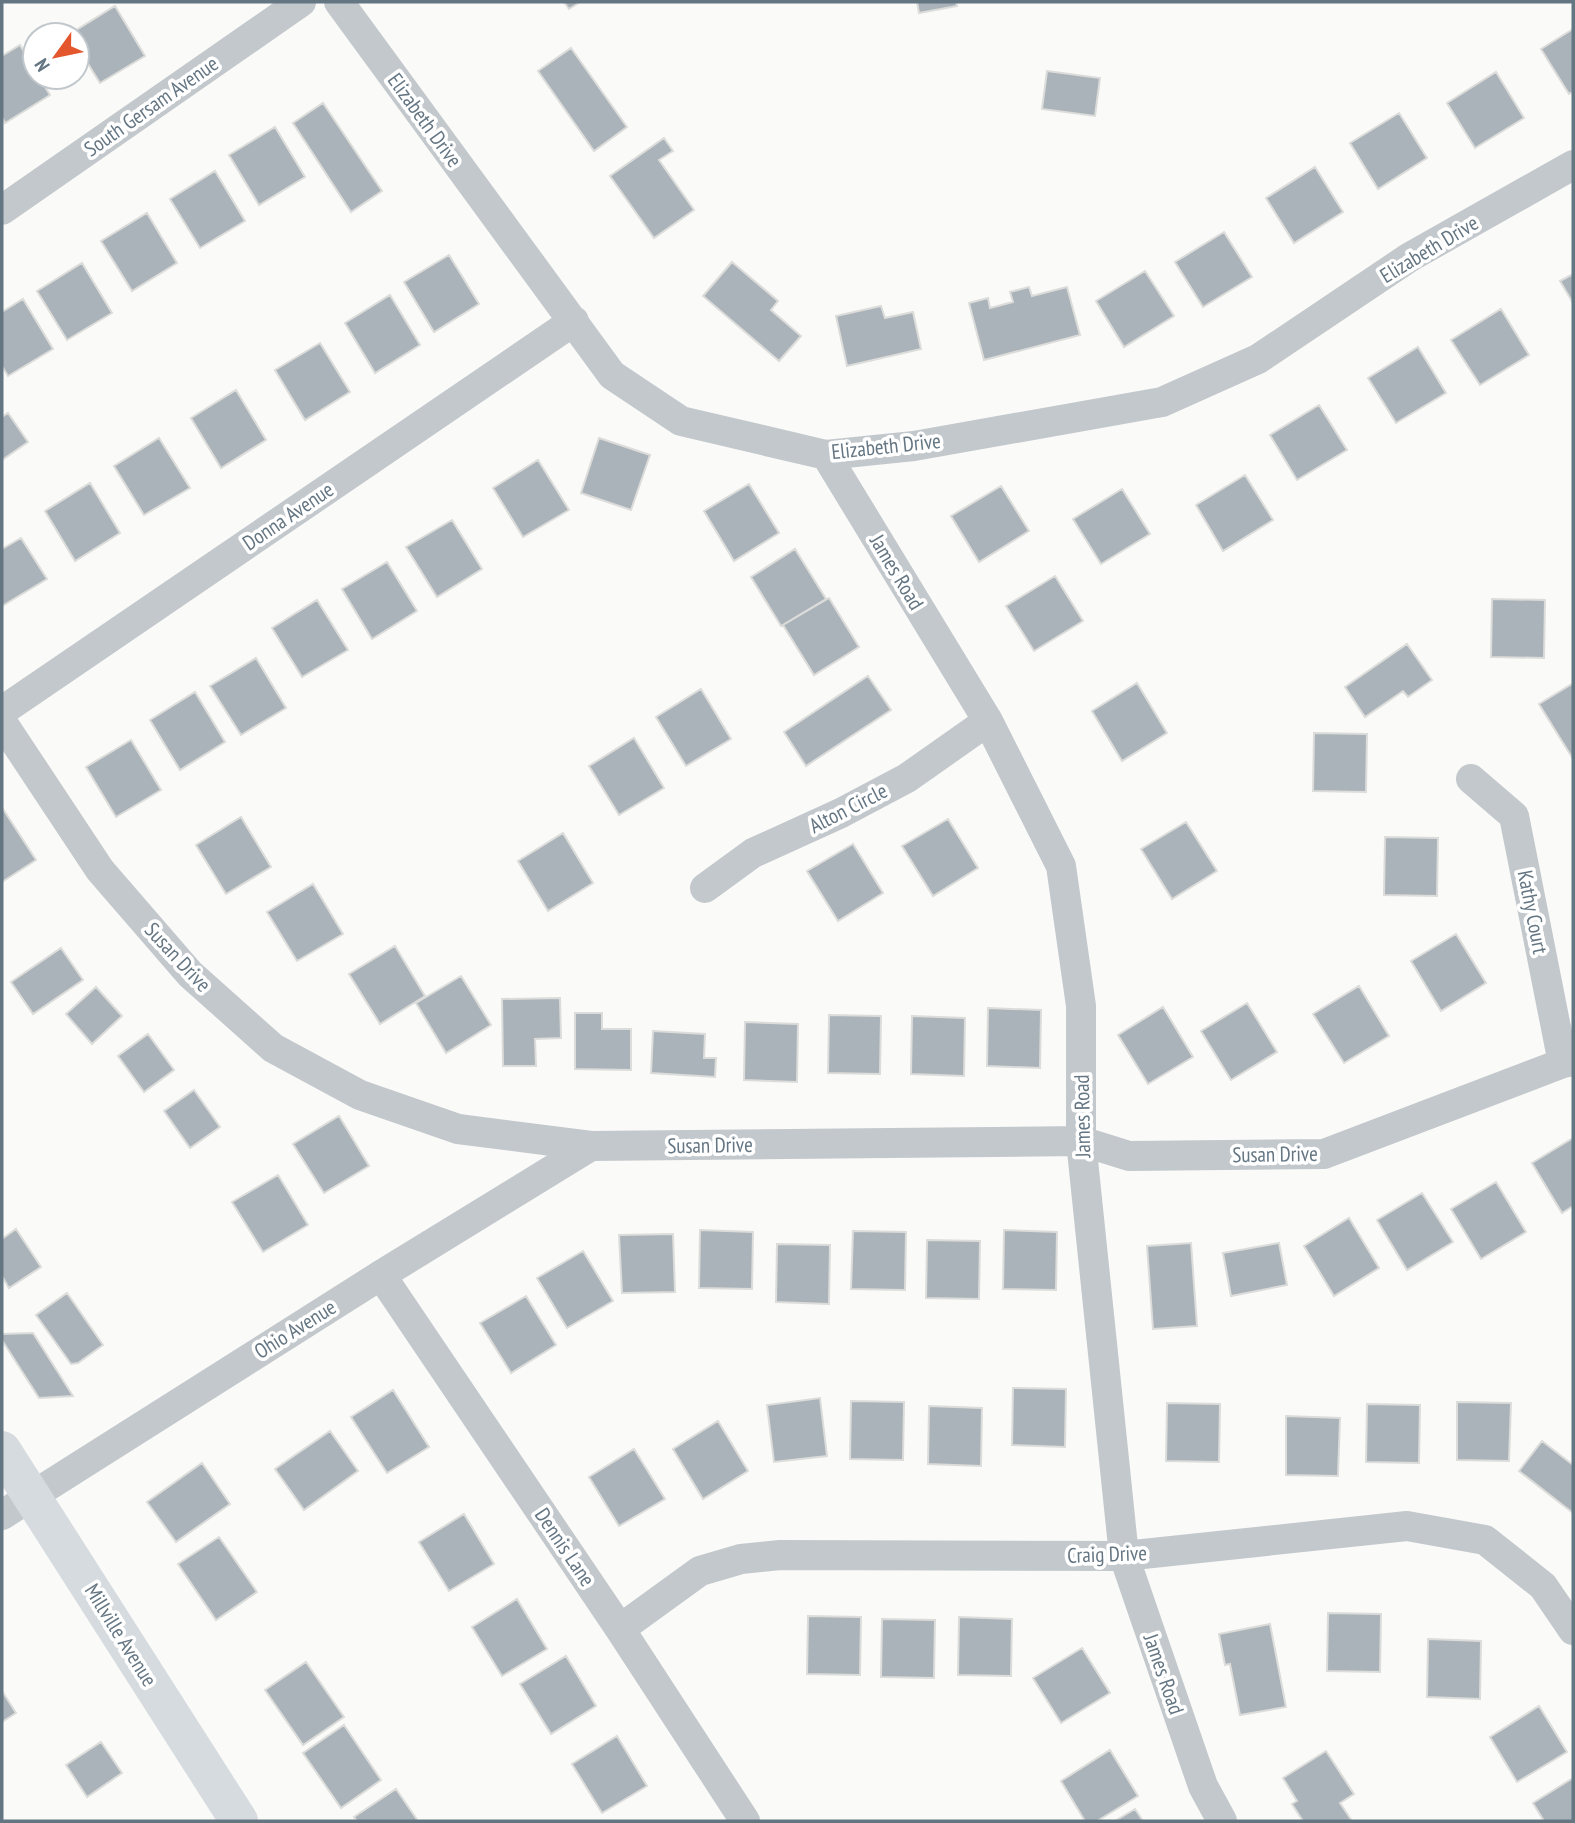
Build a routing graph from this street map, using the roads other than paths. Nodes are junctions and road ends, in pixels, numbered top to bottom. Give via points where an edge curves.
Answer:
1 (301, 2) edge
2 (338, 2) edge
3 (1573, 165) edge
4 (2, 210) edge
5 (573, 321) junction
6 (826, 455) junction
7 (2, 711) edge
8 (988, 721) junction
9 (2, 722) edge
10 (1471, 779) dead end
11 (705, 888) dead end
12 (1568, 1062) edge
13 (1080, 1141) junction
14 (591, 1146) junction
15 (382, 1275) junction
16 (2, 1450) edge
17 (17, 1505) edge
18 (1124, 1556) junction
19 (620, 1629) junction
20 (1573, 1630) edge
21 (239, 1821) edge
22 (745, 1821) edge
23 (1222, 1821) edge

1 - 4 street, South Gersam Avenue
2 - 5 street, Elizabeth Drive
3 - 6 street, Elizabeth Drive via 1410,257 1258,359 1161,402 914,446
5 - 6 street, Elizabeth Drive via 612,375 681,421
5 - 7 street, Donna Avenue
6 - 8 street, James Road
8 - 11 street, Alton Circle via 906,778 753,853
8 - 13 street, James Road via 1062,866 1081,1006
9 - 14 street, Susan Drive via 100,870 190,974 273,1048 360,1095 458,1129
10 - 12 street, Kathy Court via 1514,816
12 - 13 street, Susan Drive via 1324,1154 1129,1156
13 - 14 street, Susan Drive
13 - 18 street, James Road
14 - 15 street, Ohio Avenue
15 - 17 street, Ohio Avenue
15 - 19 street, Dennis Lane
16 - 17 main road, Millville Avenue
17 - 21 main road, Millville Avenue
18 - 19 street, Craig Drive via 779,1555 741,1559 700,1571
18 - 20 street, Craig Drive via 1407,1526 1485,1541 1544,1586
18 - 23 street, James Road via 1203,1786
19 - 22 street, Dennis Lane

